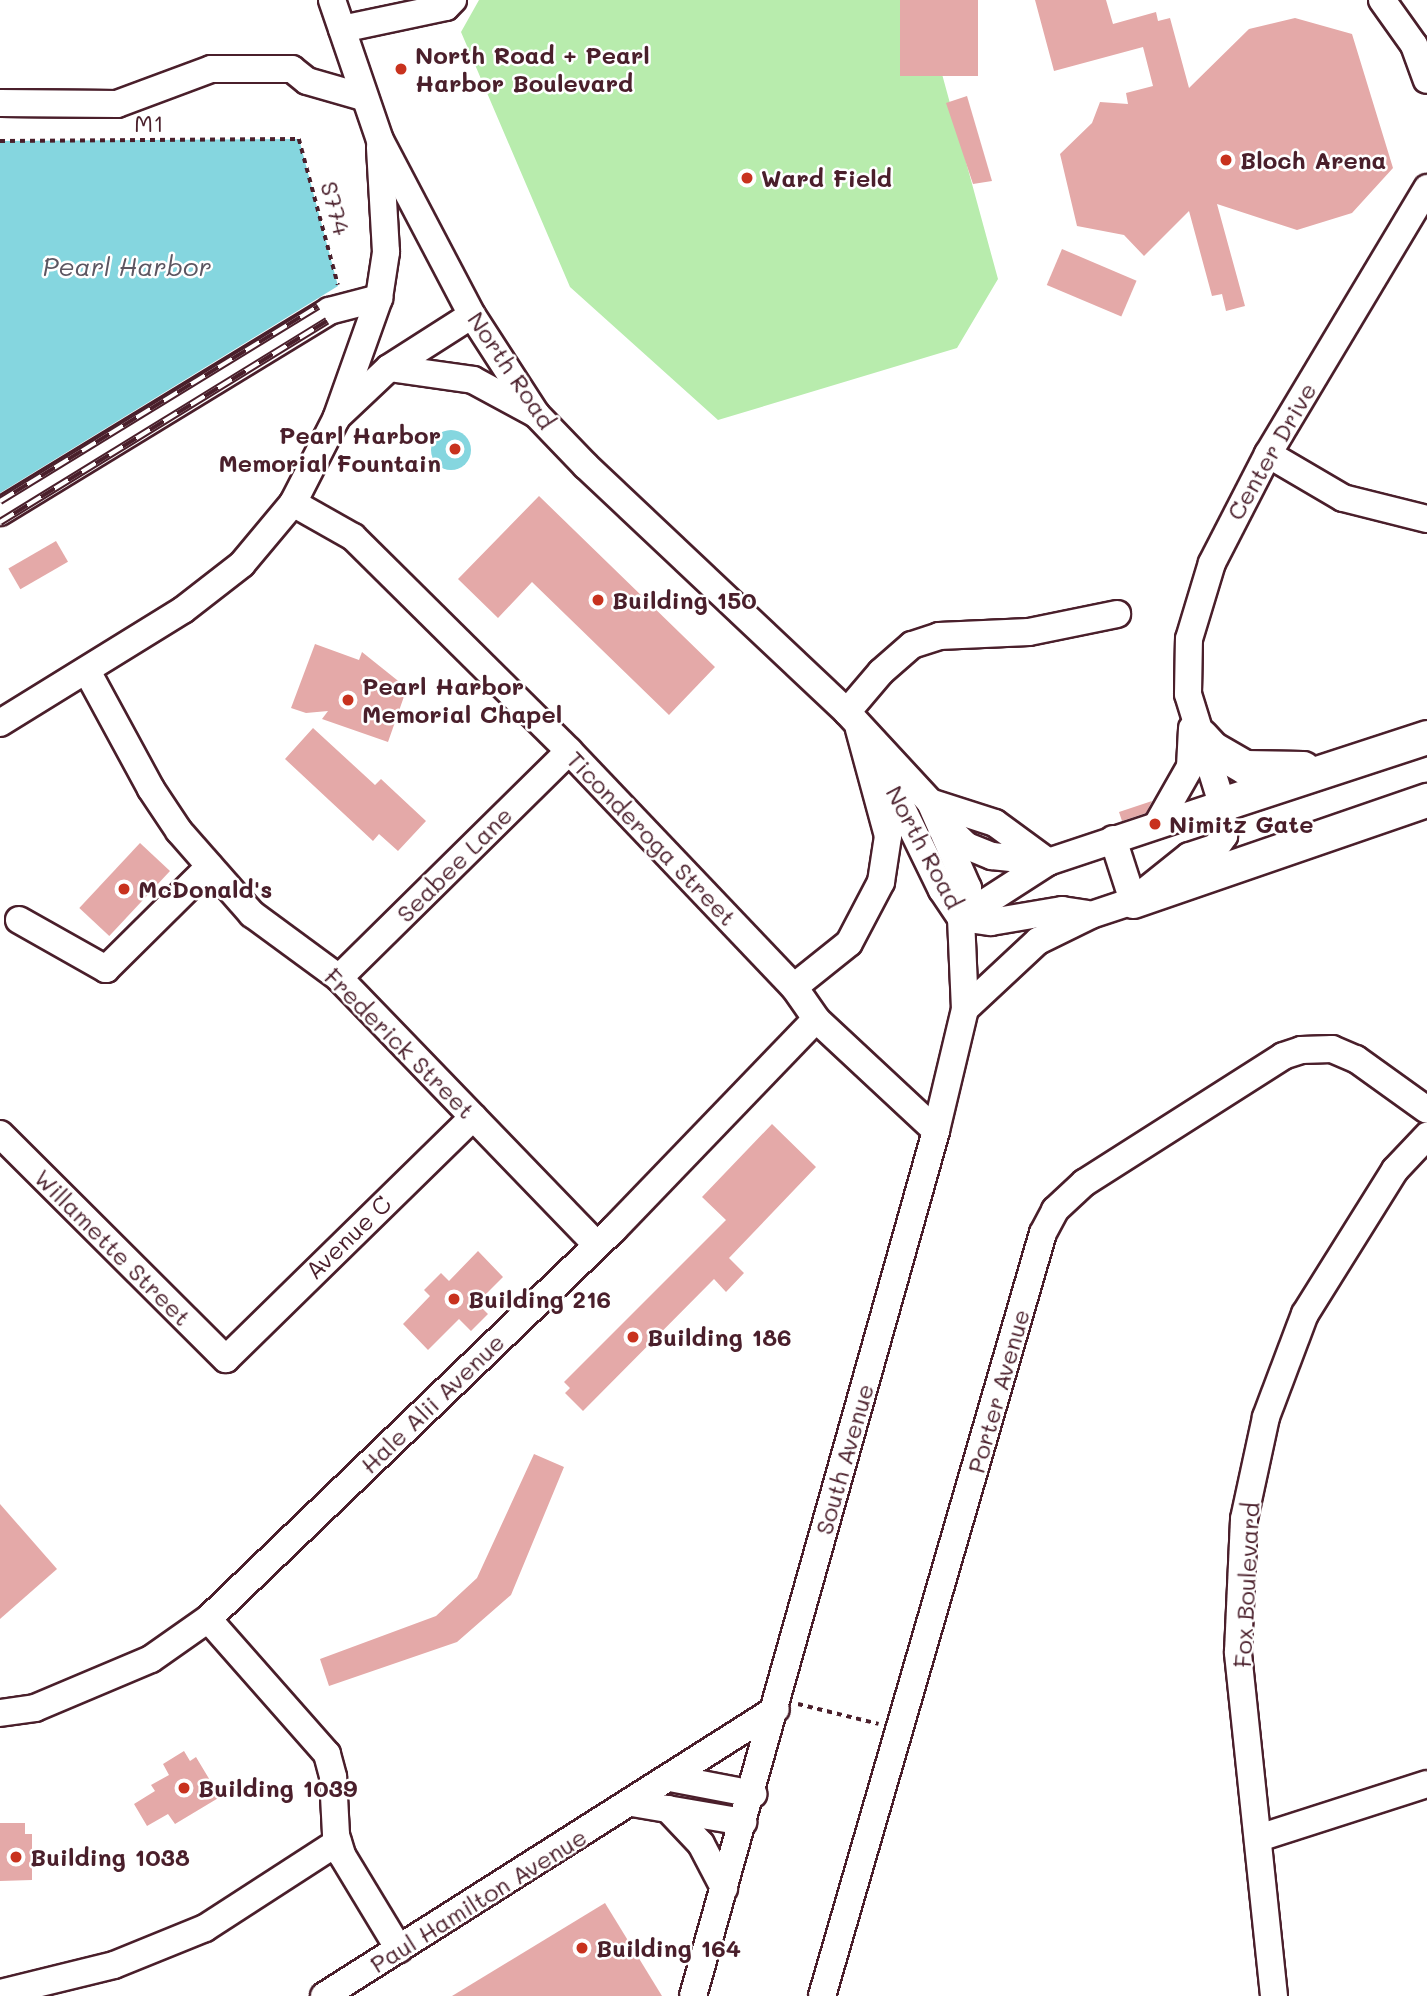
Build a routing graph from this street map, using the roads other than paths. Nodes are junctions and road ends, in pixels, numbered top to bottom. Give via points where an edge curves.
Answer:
1 (332, 0) edge
2 (453, 0) edge
3 (1382, 0) edge
4 (342, 29) junction
5 (1427, 80) edge
6 (363, 97) junction
7 (0, 103) edge
8 (380, 140) junction
9 (1427, 188) edge
10 (379, 298) junction
11 (472, 314) junction
12 (389, 368) junction
13 (536, 414) junction
14 (336, 419) junction
15 (1268, 454) junction
16 (293, 503) junction
17 (1425, 510) edge
18 (0, 512) edge
19 (1117, 614) dead end
20 (87, 671) junction
21 (853, 718) junction
22 (1197, 722) junction
23 (0, 723) edge
24 (1427, 737) edge
25 (569, 751) junction
26 (1334, 768) junction
27 (1427, 800) edge
28 (1222, 804) junction
29 (936, 812) junction
30 (1157, 825) junction
31 (1113, 839) junction
32 (1048, 862) junction
33 (210, 866) junction
34 (1133, 901) junction
35 (1091, 915) junction
36 (961, 918) junction
37 (19, 920) dead end
38 (339, 978) junction
39 (794, 987) junction
40 (965, 1009) junction
41 (816, 1020) junction
42 (1427, 1110) edge
43 (473, 1116) junction
44 (936, 1131) junction
45 (0, 1134) edge
46 (1427, 1136) edge
47 (597, 1245) junction
48 (226, 1359) joint
49 (208, 1619) junction
50 (778, 1704) junction
51 (0, 1713) edge
52 (670, 1778) junction
53 (1427, 1784) edge
54 (752, 1794) junction
55 (632, 1803) junction
56 (668, 1809) junction
57 (743, 1822) junction
58 (1259, 1838) junction
59 (338, 1842) junction
60 (724, 1888) junction
61 (398, 1949) junction
62 (0, 1993) edge
63 (324, 1996) edge
64 (693, 1996) edge
65 (822, 1996) edge
66 (1274, 1996) edge

1 - 4 street, North Road
2 - 4 street via 446,7
3 - 5 street via 1414,45
4 - 6 street, North Road
6 - 7 street via 307,81 292,69 211,69 117,104
6 - 8 street, North Road
8 - 10 street via 386,252
8 - 11 street, North Road
9 - 15 street, Center Drive
10 - 14 street
10 - 18 street via 329,311
11 - 12 street
11 - 13 street, North Road
12 - 13 street via 473,380
12 - 14 street
13 - 21 street, North Road
14 - 16 street
15 - 17 street via 1343,498
15 - 22 street, Center Drive via 1226,530 1189,639 1188,694
16 - 20 street via 242,564 183,610
16 - 25 street, Ticonderoga Street via 353,537
19 - 21 street via 1029,632 939,636 912,645 881,671
20 - 23 street
20 - 33 street, Frederick Street via 150,789
21 - 29 street, North Road
21 - 36 street, North Road
21 - 39 street via 888,836 881,882 849,943
22 - 26 main road via 1212,748 1245,767
22 - 28 street
22 - 30 street via 1190,767
24 - 26 main road
25 - 38 street, Seabee Lane
25 - 39 street, Ticonderoga Street
26 - 28 main road
27 - 34 main road
28 - 30 street
28 - 34 street via 1224,836 1216,847 1189,856
29 - 32 street via 967,846 992,856
29 - 36 street, North Road via 968,888
30 - 31 street
31 - 32 street
31 - 34 street
32 - 36 street
33 - 37 street via 106,969
33 - 38 street, Frederick Street via 252,914
34 - 35 street
35 - 36 street via 1062,910 991,922
35 - 40 street via 1019,954
36 - 40 street, South Avenue
38 - 43 street, Frederick Street
39 - 41 street, Ticonderoga Street
40 - 44 street, South Avenue
41 - 44 street, Ticonderoga Street
41 - 47 street, Hale Alii Avenue
42 - 65 street, Porter Avenue via 1356,1059 1332,1049 1301,1050 1283,1056 1063,1200 1043,1234
43 - 47 street, Frederick Street
43 - 48 street, Avenue C
44 - 50 street, South Avenue
45 - 48 street, Willamette Street
46 - 58 street, Fox Boulevard via 1395,1170 1305,1314 1266,1417 1244,1519 1238,1651
47 - 49 street, Hale Alii Avenue
49 - 51 street, Hale Alii Avenue via 151,1659 35,1708
49 - 59 street via 327,1754
50 - 52 street, Paul Hamilton Avenue
50 - 54 street, South Avenue
52 - 54 street
52 - 55 street, Paul Hamilton Avenue
53 - 58 street
54 - 57 street, South Avenue
55 - 56 street
55 - 61 street, Paul Hamilton Avenue
56 - 57 street
56 - 60 street via 701,1844
57 - 60 street, South Avenue
58 - 66 street, Fox Boulevard
59 - 61 street
59 - 62 street via 205,1928 114,1965
60 - 64 street, South Avenue
61 - 63 street, Paul Hamilton Avenue

